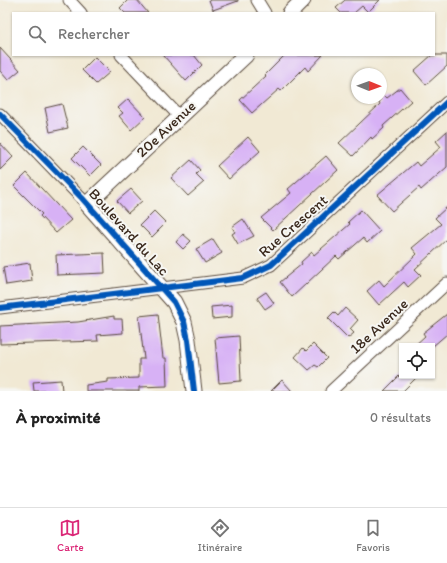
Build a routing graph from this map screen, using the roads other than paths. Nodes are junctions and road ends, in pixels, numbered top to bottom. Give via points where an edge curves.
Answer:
1 (69, 0) edge
2 (258, 0) edge
3 (303, 0) edge
4 (80, 12) edge
5 (264, 12) edge
6 (291, 12) edge
7 (123, 56) edge
8 (245, 56) edge
9 (447, 102) edge
10 (0, 114) edge
11 (180, 117) junction
12 (87, 204) junction
13 (447, 282) edge
14 (161, 288) junction
15 (0, 308) edge
16 (194, 391) edge
17 (331, 391) edge

1 - 4 street
2 - 5 street
3 - 6 street
7 - 11 street
8 - 11 street, 20e Avenue
9 - 14 street, Rue Crescent via 271,265 243,278
10 - 12 street, Boulevard du Lac
11 - 12 street, 20e Avenue
12 - 14 street, Boulevard du Lac
13 - 17 street, 18e Avenue
14 - 15 street, Rue Crescent
14 - 16 street, Boulevard du Lac via 174,302 184,322

